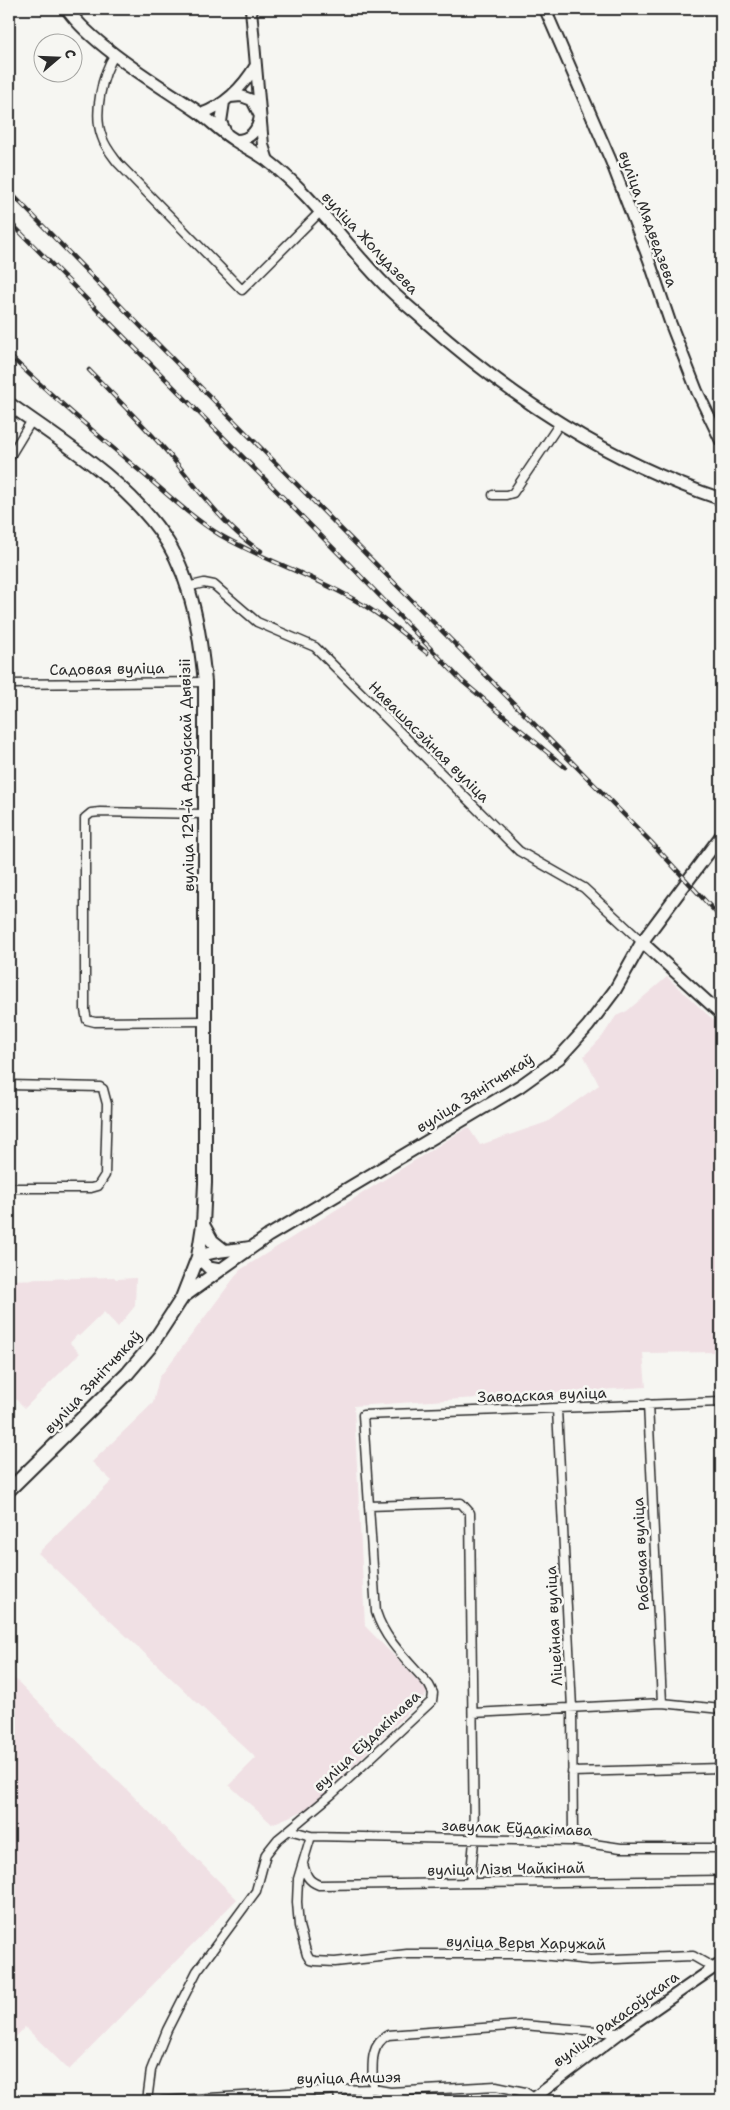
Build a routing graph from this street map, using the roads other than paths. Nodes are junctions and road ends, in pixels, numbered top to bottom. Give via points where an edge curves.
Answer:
1 (67, 9) edge
2 (251, 9) edge
3 (545, 9) edge
4 (115, 54) junction
5 (256, 65) junction
6 (227, 100) junction
7 (201, 114) junction
8 (260, 116) junction
9 (230, 138) junction
10 (268, 161) junction
11 (320, 212) junction
12 (9, 404) edge
13 (32, 420) junction
14 (560, 423) junction
15 (721, 440) edge
16 (9, 458) edge
17 (493, 495) dead end
18 (721, 499) edge
19 (187, 587) junction
20 (205, 682) junction
21 (9, 684) edge
22 (204, 814) junction
23 (721, 836) edge
24 (642, 942) junction
25 (721, 1014) edge
26 (206, 1021) junction
27 (9, 1085) edge
28 (9, 1188) edge
29 (203, 1225) junction
30 (252, 1247) junction
31 (222, 1249) junction
32 (198, 1257) junction
33 (220, 1270) junction
34 (182, 1298) junction
35 (721, 1402) edge
36 (648, 1404) junction
37 (557, 1409) junction
38 (363, 1415) joint
39 (9, 1490) edge
40 (369, 1506) junction
41 (662, 1702) junction
42 (572, 1708) junction
43 (721, 1709) edge
44 (473, 1713) junction
45 (721, 1768) edge
46 (572, 1772) junction
47 (289, 1830) junction
48 (311, 1836) junction
49 (474, 1840) junction
50 (573, 1841) junction
51 (721, 1848) edge
52 (304, 1864) junction
53 (721, 1880) edge
54 (470, 1883) junction
55 (718, 1965) edge
56 (620, 2032) junction
57 (373, 2089) junction
58 (338, 2090) junction
59 (532, 2100) edge
60 (147, 2101) edge
61 (162, 2101) edge
62 (184, 2101) edge
63 (339, 2101) edge

1 - 4 main road, вуліца Жолудзева
2 - 5 street
3 - 15 street, вуліца Мядведзева via 611,161 697,391
4 - 7 main road, вуліца Жолудзева
4 - 11 street via 104,76 100,105 101,135 108,150 242,290
5 - 6 street
5 - 8 street
6 - 7 street
6 - 8 street via 241,96 252,100
6 - 9 street via 222,108 221,122
7 - 9 main road, вуліца Жолудзева
8 - 9 street via 258,128 251,136
8 - 10 street
9 - 10 main road, вуліца Жолудзева
10 - 11 main road, вуліца Жолудзева
11 - 14 main road, вуліца Жолудзева via 384,285 491,377
12 - 13 main road, вуліца 129-й Арлоўскай Дывізіі
13 - 16 street
13 - 19 main road, вуліца 129-й Арлоўскай Дывізіі via 87,460 139,505 169,544
14 - 17 street via 512,492
14 - 18 main road, вуліца Жолудзева via 642,469
19 - 20 main road, вуліца 129-й Арлоўскай Дывізіі via 201,642
19 - 24 street, Навашасэйная вуліца via 204,583 214,585 258,622 315,647 519,852 584,888
20 - 21 street, Садовая вуліца
20 - 22 main road, вуліца 129-й Арлоўскай Дывізіі
22 - 26 main road, вуліца 129-й Арлоўскай Дывізіі
22 - 26 street via 100,812 85,818 85,1000 88,1020 95,1022
23 - 24 main road, вуліца Зянітчыкаў
24 - 25 street
24 - 30 main road, вуліца Зянітчыкаў via 615,990 588,1026 547,1068
26 - 29 main road, вуліца 129-й Арлоўскай Дывізіі
27 - 28 street via 100,1087 107,1104 105,1175 98,1186
29 - 31 main road via 212,1241
29 - 32 main road, вуліца Зянітчыкаў
30 - 31 main road via 232,1251
30 - 33 main road, вуліца Зянітчыкаў
31 - 32 main road
32 - 33 main road via 209,1268
32 - 34 main road, вуліца Зянітчыкаў
33 - 34 main road
34 - 39 main road, вуліца Зянітчыкаў via 159,1335 127,1374
35 - 36 street, Заводская вуліца
36 - 37 street, Заводская вуліца
36 - 41 street, Рабочая вуліца
37 - 38 street, Заводская вуліца
37 - 42 street, Ліцейная вуліца
38 - 40 street, вуліца Еўдакімава
40 - 44 street via 461,1503 470,1513
40 - 47 street, вуліца Еўдакімава via 376,1612 381,1628 429,1685 432,1701
41 - 42 street
41 - 43 street
42 - 44 street
42 - 46 street, Ліцейная вуліца
44 - 49 street
45 - 46 street
46 - 50 street, Ліцейная вуліца
47 - 48 street
47 - 60 street via 266,1854 256,1891 197,1971 151,2070
48 - 49 street, завулак Еўдакімава
48 - 52 street
49 - 50 street, завулак Еўдакімава
49 - 54 street
50 - 51 street, завулак Еўдакімава via 621,1848
52 - 54 street, вуліца Лізы Чайкінай via 306,1876 319,1885
52 - 55 street, вуліца Веры Харужай via 298,1878 299,1926 306,1955 315,1962 407,1954 531,1954 590,1960 693,1956
53 - 54 street, вуліца Лізы Чайкінай
55 - 56 street, вуліца Ракасоўскага
56 - 57 street via 523,2025 388,2035 379,2040 374,2052
56 - 59 street, вуліца Ракасоўскага
57 - 58 street, вуліца Амшэя
57 - 59 street, вуліца Амшэя via 390,2092 496,2086 525,2092
58 - 62 street, вуліца Амшэя
58 - 63 street
61 - 62 street, вуліца Амшэя

